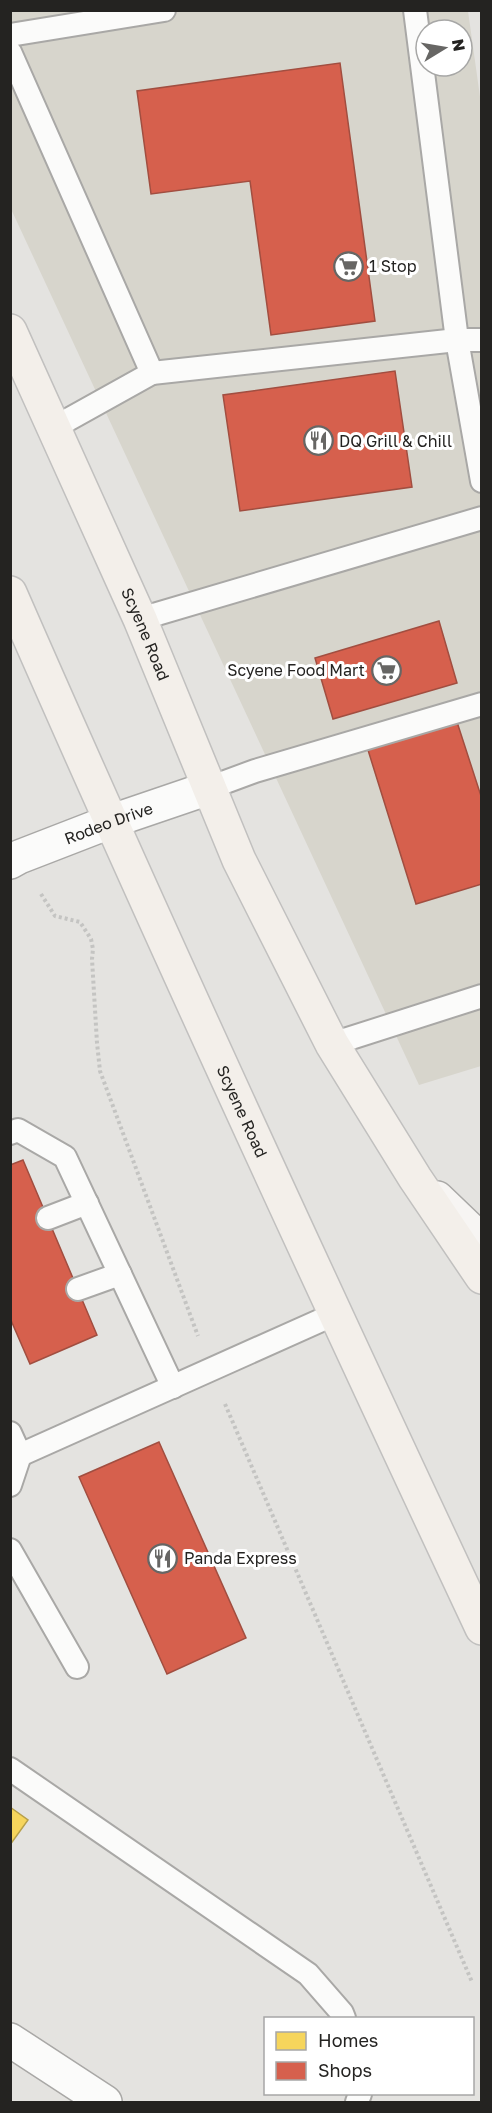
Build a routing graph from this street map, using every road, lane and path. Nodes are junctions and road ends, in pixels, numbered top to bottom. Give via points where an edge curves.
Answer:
1 (164, 10) edge
2 (415, 10) edge
3 (10, 34) edge
4 (10, 52) edge
5 (10, 331) edge
6 (457, 340) junction
7 (482, 340) edge
8 (152, 373) junction
9 (55, 427) junction
10 (482, 481) edge
11 (482, 518) edge
12 (10, 593) edge
13 (140, 619) junction
14 (482, 704) edge
15 (209, 788) junction
16 (112, 821) junction
17 (10, 862) edge
18 (47, 905) dead end
19 (482, 996) edge
20 (332, 1044) junction
21 (10, 1133) edge
22 (415, 1178) junction
23 (87, 1203) junction
24 (48, 1218) dead end
25 (482, 1241) edge
26 (120, 1274) junction
27 (482, 1277) edge
28 (78, 1289) dead end
29 (335, 1314) junction
30 (210, 1370) junction
31 (173, 1388) junction
32 (10, 1433) edge
33 (20, 1455) junction
34 (10, 1485) edge
35 (10, 1550) edge
36 (482, 1628) edge
37 (77, 1667) dead end
38 (10, 1769) edge
39 (472, 1982) dead end
40 (343, 2017) edge
41 (10, 2040) edge
42 (105, 2103) edge

1 - 3 lane
2 - 6 lane
4 - 8 lane
5 - 9 main road, Scyene Road
6 - 7 lane
6 - 8 lane
6 - 10 lane
8 - 9 lane
9 - 13 main road, Scyene Road
11 - 13 lane
12 - 16 main road, Scyene Road
13 - 15 main road, Scyene Road
14 - 15 lane
15 - 16 street, Rodeo Drive
15 - 20 main road, Scyene Road via 239,860
16 - 17 street, Rodeo Drive
16 - 29 main road, Scyene Road
18 - 30 path via 55,916 80,922 91,939 100,1071
19 - 20 lane
20 - 22 main road, Scyene Road
21 - 23 lane via 18,1130 65,1157
22 - 25 main road
22 - 27 main road, Scyene Road
23 - 24 lane
23 - 26 lane
26 - 28 lane
26 - 31 lane
29 - 30 lane
29 - 36 main road, Scyene Road
30 - 31 lane
30 - 39 path
31 - 33 lane
32 - 33 lane
33 - 34 lane
35 - 37 lane
38 - 40 lane via 308,1974
41 - 42 street

